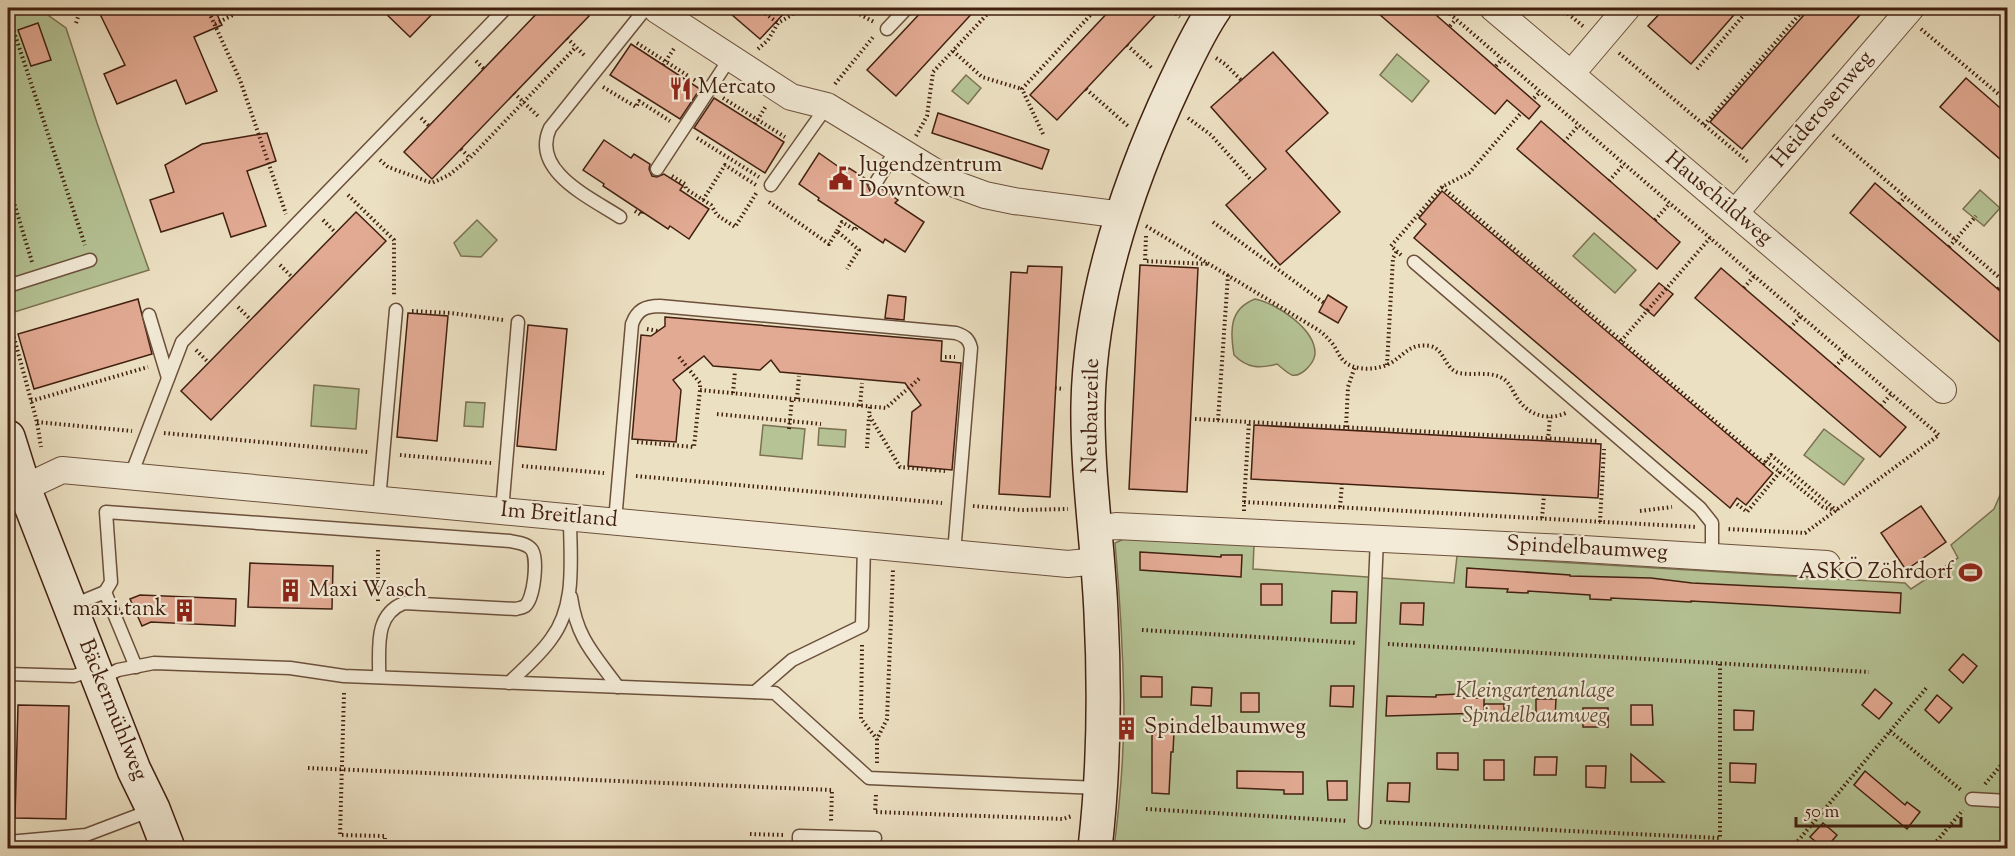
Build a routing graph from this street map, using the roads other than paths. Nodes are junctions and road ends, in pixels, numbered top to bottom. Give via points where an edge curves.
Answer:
1 (506, 8) edge
2 (652, 8) edge
3 (907, 8) edge
4 (1215, 8) edge
5 (1493, 8) edge
6 (1627, 8) edge
7 (1913, 15) edge
8 (885, 28) road end
9 (741, 56) junction
10 (1571, 74) junction
11 (828, 99) junction
12 (904, 147) junction
13 (658, 168) road end
14 (771, 184) dead end
15 (875, 184) dead end
16 (1735, 213) junction
17 (620, 217) dead end
18 (1136, 221) junction
19 (90, 260) road end
20 (1414, 262) dead end
21 (8, 286) edge
22 (396, 310) road end
23 (149, 315) dead end
24 (518, 322) road end
25 (168, 378) junction
26 (1943, 390) dead end
27 (8, 437) edge
28 (131, 475) junction
29 (24, 488) junction
30 (379, 500) junction
31 (502, 511) junction
32 (570, 518) junction
33 (615, 521) junction
34 (1089, 533) junction
35 (1377, 538) junction
36 (864, 545) junction
37 (954, 553) junction
38 (1712, 557) junction
39 (1827, 564) dead end
40 (105, 592) junction
41 (570, 593) junction
42 (70, 606) junction
43 (136, 667) junction
44 (8, 674) edge
45 (97, 674) junction
46 (379, 677) junction
47 (509, 682) junction
48 (618, 687) junction
49 (755, 693) junction
50 (1101, 788) junction
51 (1972, 800) road end
52 (2006, 801) edge
53 (153, 809) junction
54 (1365, 822) road end
55 (875, 838) dead end
56 (8, 842) edge
57 (799, 842) edge
58 (168, 849) edge
59 (1095, 849) edge

1 - 25 lane via 182,342
2 - 9 street
2 - 17 lane via 550,128 546,138 546,150 558,174
3 - 8 lane
4 - 18 street, Neubauzeile via 1156,124
5 - 10 street, Hauschildweg
6 - 10 street
7 - 16 street, Heiderosenweg
9 - 11 street via 792,97
9 - 13 lane
10 - 16 street, Hauschildweg
11 - 12 street
11 - 14 lane
12 - 15 lane
12 - 18 street via 955,184 985,195
16 - 26 street, Hauschildweg
18 - 34 street, Neubauzeile via 1101,299 1092,350 1088,403
19 - 21 lane
20 - 38 lane via 1707,516 1713,528
22 - 30 lane
23 - 25 lane
24 - 31 lane
25 - 28 lane
27 - 29 street, Bäckermühlweg
28 - 29 street, Im Breitland via 62,470
28 - 30 street, Im Breitland
29 - 42 street, Bäckermühlweg
30 - 31 street, Im Breitland
31 - 32 street, Im Breitland
32 - 33 street, Im Breitland
32 - 41 lane
33 - 36 street, Im Breitland
33 - 37 lane via 632,324 642,309 660,306 885,326 956,333 969,342 971,357
34 - 35 street, Spindelbaumweg via 1116,526
34 - 37 street, Im Breitland via 1068,564
34 - 50 street, Neubauzeile via 1101,613
35 - 38 street, Spindelbaumweg
35 - 54 lane
36 - 37 street, Im Breitland
36 - 49 lane via 862,626 792,660
38 - 39 street, Spindelbaumweg
40 - 42 lane
40 - 43 lane
40 - 46 lane via 111,582 106,512 510,541 532,550 533,593 526,605 516,609 404,603 395,607 381,626
41 - 47 lane via 552,639
41 - 48 lane via 583,640
42 - 45 street, Bäckermühlweg
43 - 45 lane
43 - 46 lane via 154,663 290,668
44 - 45 lane
45 - 53 street, Bäckermühlweg
46 - 47 lane
47 - 48 lane
48 - 49 lane
49 - 50 lane via 776,693 869,778
50 - 59 street, Neubauzeile
51 - 52 lane
53 - 56 lane via 86,835
53 - 58 street, Bäckermühlweg
55 - 57 lane via 831,837

